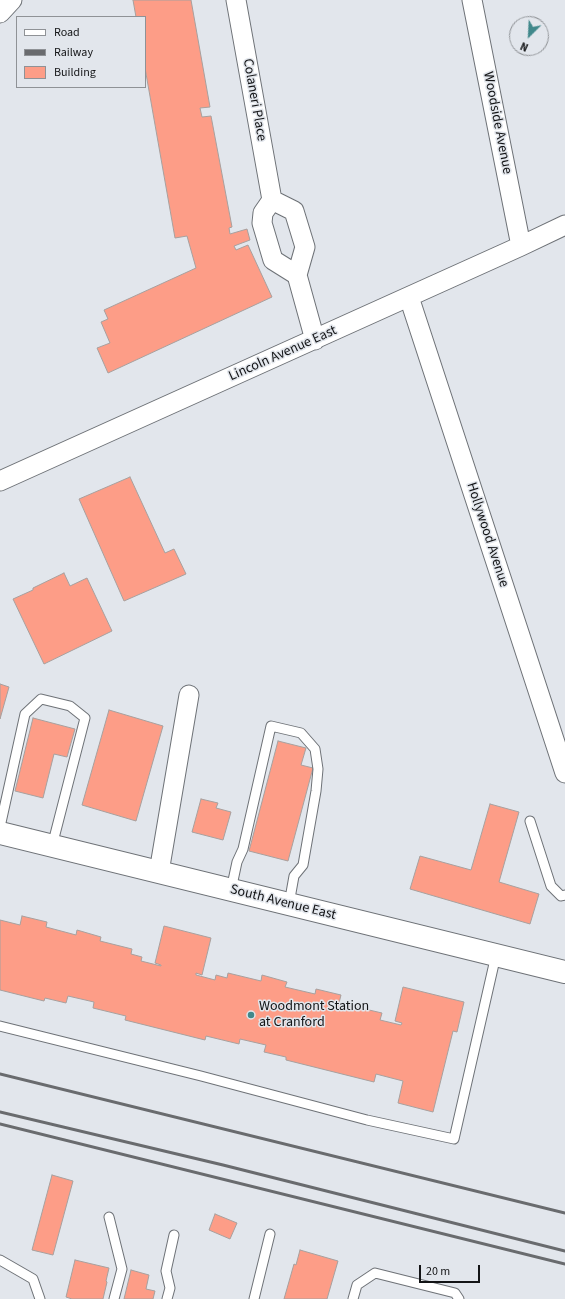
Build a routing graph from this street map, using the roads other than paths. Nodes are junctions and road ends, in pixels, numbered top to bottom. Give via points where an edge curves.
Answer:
1 (12, 0) edge
2 (236, 0) edge
3 (472, 0) edge
4 (0, 13) edge
5 (272, 200) junction
6 (565, 225) edge
7 (522, 246) junction
8 (297, 275) junction
9 (409, 297) junction
10 (315, 340) junction
11 (0, 481) edge
12 (189, 695) dead end
13 (565, 772) edge
14 (530, 821) dead end
15 (0, 827) edge
16 (0, 833) edge
17 (52, 846) junction
18 (159, 872) junction
19 (230, 890) junction
20 (565, 895) edge
21 (289, 904) junction
22 (496, 955) junction
23 (565, 972) edge
24 (0, 1026) edge
25 (109, 1217) dead end
26 (270, 1234) dead end
27 (174, 1236) dead end
28 (0, 1260) edge
29 (40, 1299) edge
30 (114, 1299) edge
31 (168, 1299) edge
32 (254, 1299) edge
33 (353, 1299) edge
34 (459, 1299) edge

1 - 4 street
2 - 5 street, Colaneri Place
3 - 7 street, Woodside Avenue
5 - 8 street via 294,211 305,247
5 - 8 street via 263,213 262,223 273,260
6 - 7 street, Lincoln Avenue East
7 - 9 street, Lincoln Avenue East
8 - 10 street
9 - 10 street, Lincoln Avenue East
9 - 13 street, Hollywood Avenue
10 - 11 street, Lincoln Avenue East
12 - 18 street
14 - 20 lane via 551,886 561,896
15 - 17 lane via 25,714 41,699 70,706 86,718
16 - 17 main road, South Avenue East
17 - 18 main road, South Avenue East
18 - 19 main road, South Avenue East
19 - 21 main road, South Avenue East
19 - 21 lane via 243,849 271,726 302,733 315,749 318,769 303,865 294,876
21 - 22 main road, South Avenue East
22 - 23 main road, South Avenue East
22 - 24 lane via 454,1139 367,1120
25 - 30 lane via 122,1269
26 - 32 lane
27 - 31 lane via 166,1270 170,1288
28 - 29 lane via 33,1279
33 - 34 lane via 357,1285 375,1273 455,1294

